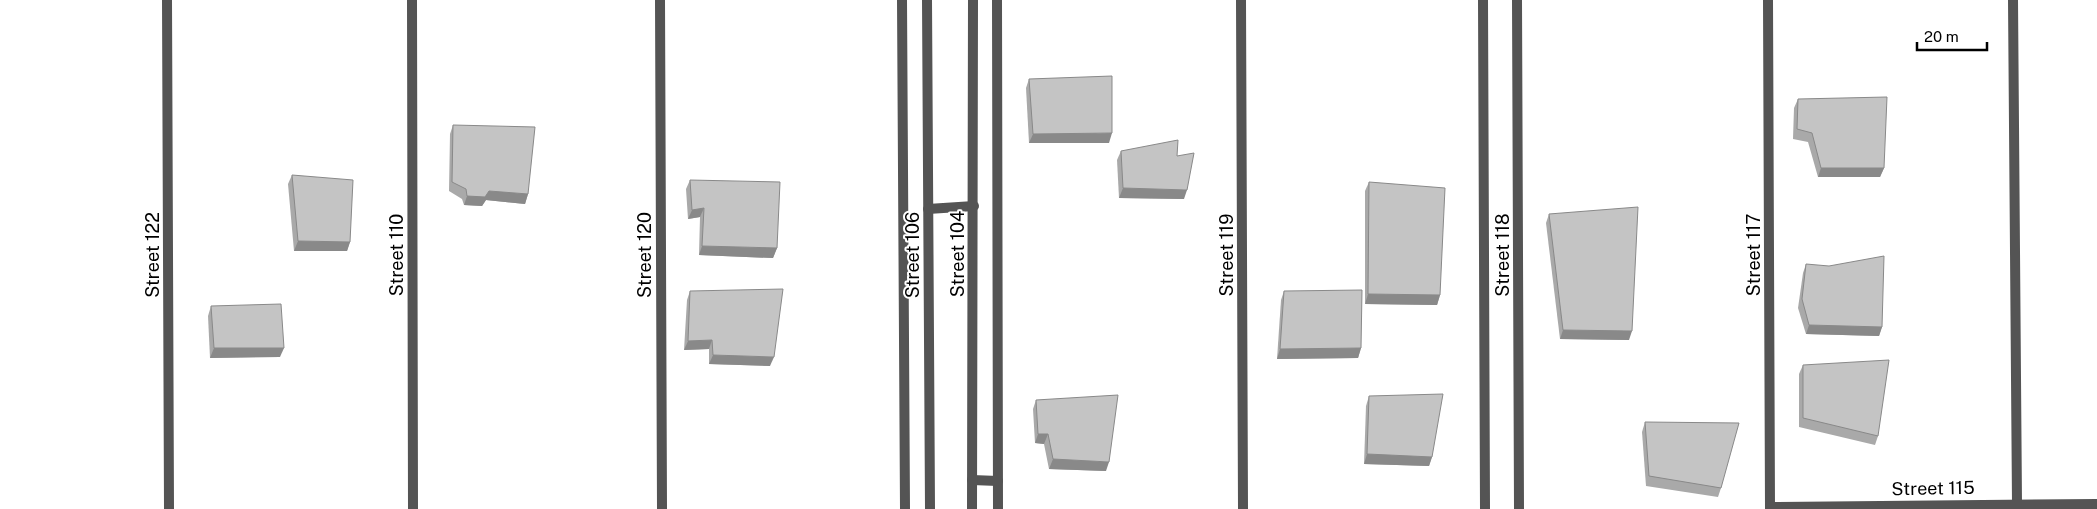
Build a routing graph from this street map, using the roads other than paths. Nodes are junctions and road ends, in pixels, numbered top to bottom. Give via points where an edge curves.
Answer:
1 (167, 0) edge
2 (412, 0) edge
3 (660, 0) edge
4 (902, 0) edge
5 (927, 0) edge
6 (973, 0) edge
7 (997, 0) edge
8 (1241, 0) edge
9 (1483, 0) edge
10 (1517, 0) edge
11 (1768, 0) edge
12 (2013, 0) edge
13 (974, 206) junction
14 (928, 209) junction
15 (972, 480) junction
16 (998, 481) junction
17 (2017, 503) junction
18 (2097, 504) edge
19 (1770, 508) edge
20 (169, 509) edge
21 (413, 509) edge
22 (662, 509) edge
23 (905, 509) edge
24 (930, 509) edge
25 (972, 509) edge
26 (998, 509) edge
27 (1243, 509) edge
28 (1485, 509) edge
29 (1518, 509) edge

1 - 20 street, Street 122
2 - 21 street, Street 110
3 - 22 street, Street 120
4 - 23 street
5 - 14 street, Street 106
6 - 13 street, Street 104
7 - 16 street
8 - 27 street, Street 119
9 - 28 street
10 - 29 street, Street 118
11 - 19 street, Street 117
12 - 17 street
13 - 14 street
13 - 15 street, Street 104
14 - 24 street, Street 106
15 - 16 street
15 - 25 street, Street 104
16 - 26 street
17 - 18 street, Street 115
17 - 19 street, Street 115

